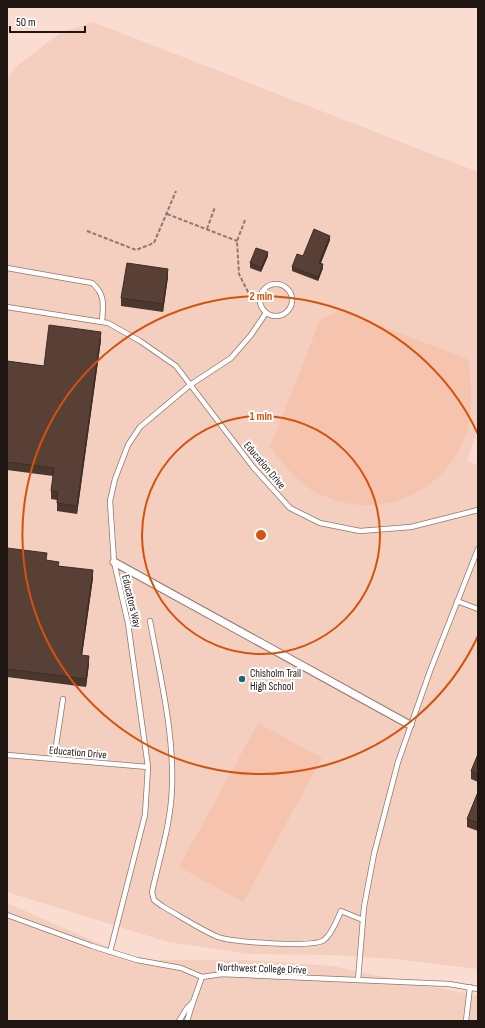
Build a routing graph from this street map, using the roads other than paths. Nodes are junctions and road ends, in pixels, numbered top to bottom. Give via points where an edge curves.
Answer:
1 (7, 268) edge
2 (7, 307) edge
3 (266, 313) junction
4 (102, 322) junction
5 (190, 385) junction
6 (478, 510) edge
7 (478, 549) edge
8 (114, 562) junction
9 (458, 601) junction
10 (478, 609) edge
11 (150, 621) dead end
12 (63, 699) dead end
13 (410, 726) junction
14 (7, 755) edge
15 (54, 759) junction
16 (148, 767) junction
17 (7, 915) edge
18 (363, 920) junction
19 (110, 952) junction
20 (202, 977) junction
21 (358, 980) junction
22 (470, 987) junction
23 (478, 989) edge
24 (194, 1002) junction
25 (179, 1021) edge
26 (187, 1021) edge
27 (466, 1021) edge

1 - 4 lane via 92,282 100,290 103,298
2 - 4 lane, Education Drive
3 - 3 lane via 281,316 290,309 292,299 288,290 279,284 269,286 261,293 260,304
3 - 5 lane, Educators Way via 231,358
4 - 5 lane, Education Drive via 140,341 176,366
5 - 6 lane, Education Drive via 253,467 290,508 320,523 360,531 411,527
5 - 8 lane, Educators Way via 140,427 123,457 110,501
7 - 9 lane
8 - 13 street
8 - 16 lane, Educators Way via 128,623
9 - 10 lane
9 - 13 lane
11 - 18 lane via 166,710 172,785 166,840 152,892 156,903 217,936 288,944 318,943 326,939 341,911
12 - 15 lane
13 - 18 lane via 374,854
14 - 15 lane, Education Drive
15 - 16 lane, Education Drive
16 - 19 lane, Educators Way via 145,815
17 - 19 lane, Northwest College Drive
18 - 21 lane
19 - 20 lane, Northwest College Drive via 182,968
20 - 21 lane, Northwest College Drive via 222,974
20 - 24 lane
21 - 22 lane, Northwest College Drive
22 - 23 lane, Northwest College Drive
22 - 27 lane
24 - 25 lane via 186,1008
24 - 26 lane

